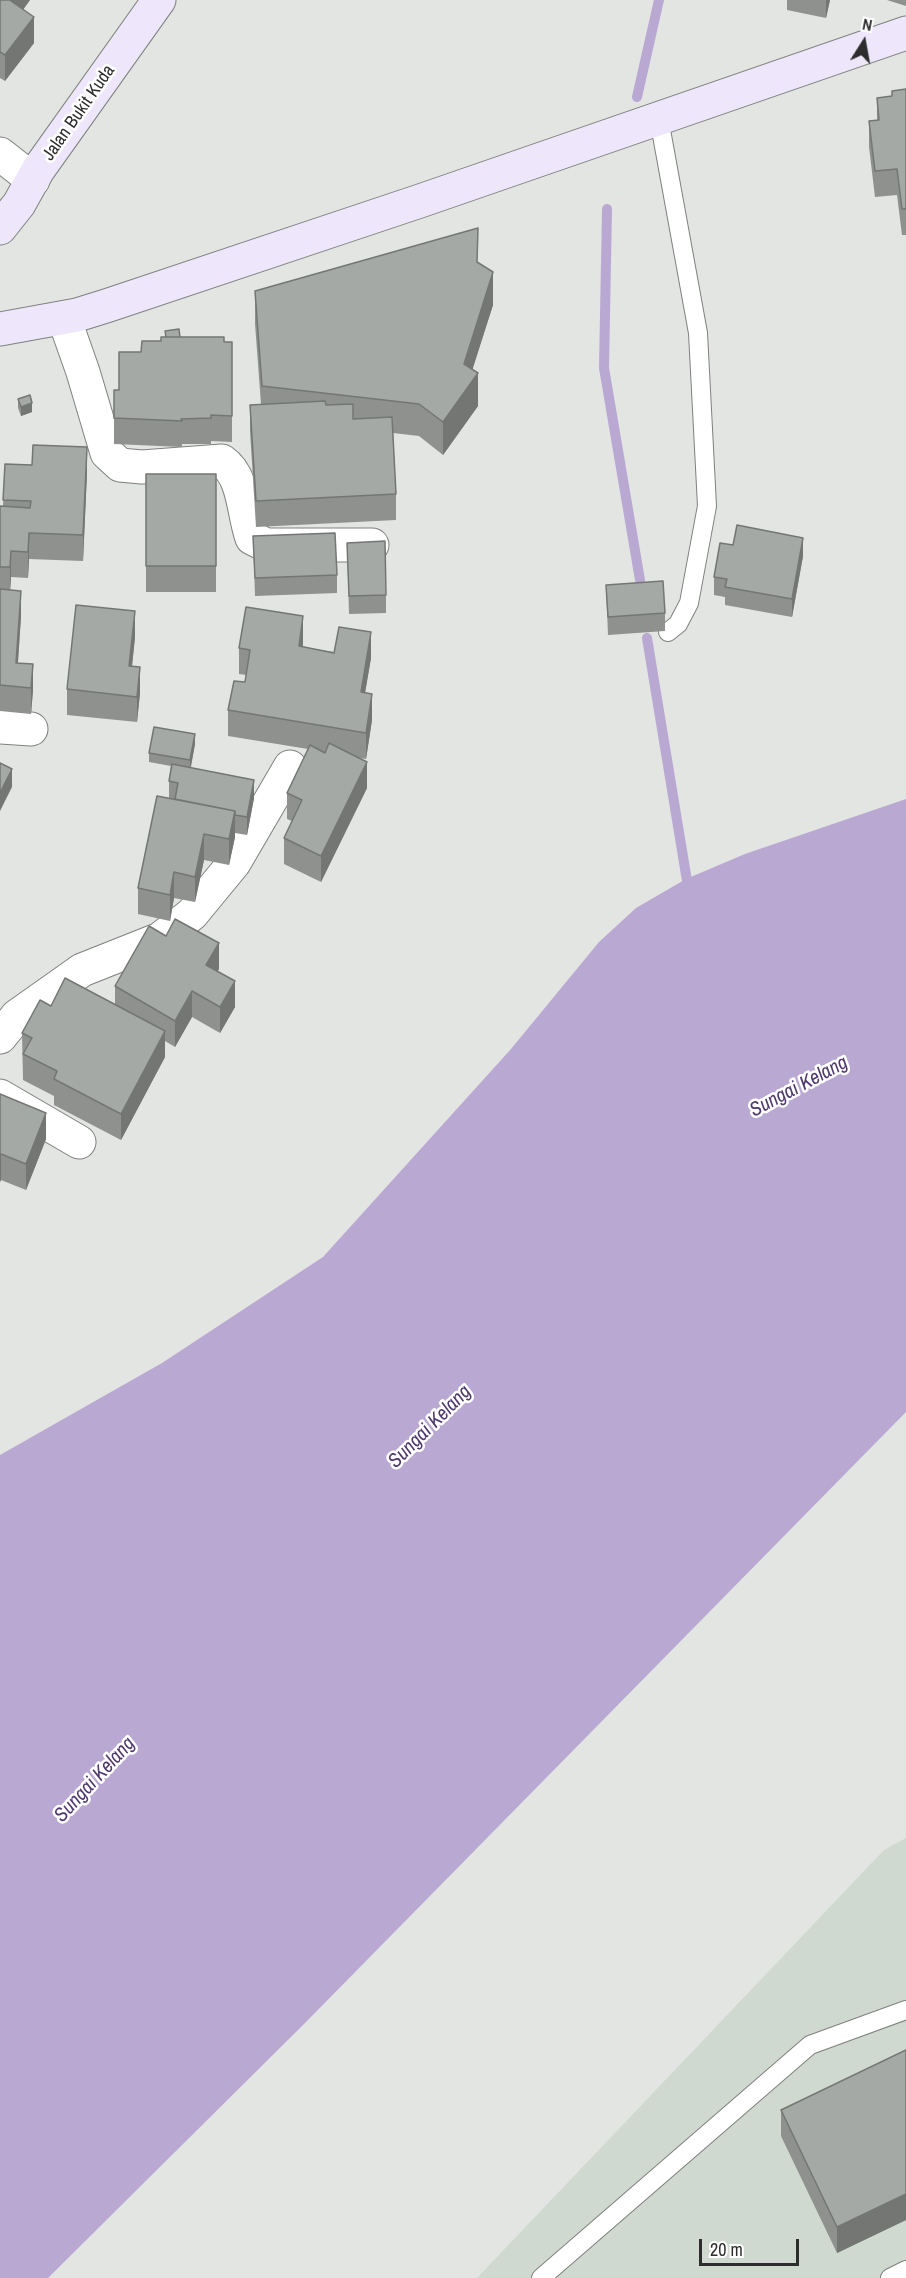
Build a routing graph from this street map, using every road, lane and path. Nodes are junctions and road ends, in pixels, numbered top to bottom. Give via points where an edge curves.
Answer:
1 (159, 0) edge
2 (906, 33) edge
3 (659, 119) junction
4 (0, 154) edge
5 (33, 180) junction
6 (0, 228) edge
7 (0, 312) edge
8 (61, 319) junction
9 (0, 329) edge
10 (0, 345) edge
11 (372, 545) edge
12 (668, 632) dead end
13 (290, 767) dead end
14 (0, 1036) edge
15 (0, 1096) edge
16 (79, 1142) dead end
17 (906, 2010) edge
18 (906, 2270) edge
19 (541, 2278) edge
20 (890, 2278) edge

1 - 5 street, Jalan Bukit Kuda
2 - 3 street
3 - 8 street
3 - 12 lane via 698,333 707,506 689,603 678,624
4 - 5 street
5 - 6 street, Jalan Bukit Kuda
7 - 8 street
8 - 9 street
8 - 10 street
8 - 11 street via 83,372 107,453 120,465 222,461 231,467 238,480 252,538 266,545
13 - 14 street via 234,863 192,914 160,939 82,970 17,1016
15 - 16 street
17 - 19 lane via 810,2045
18 - 20 lane

